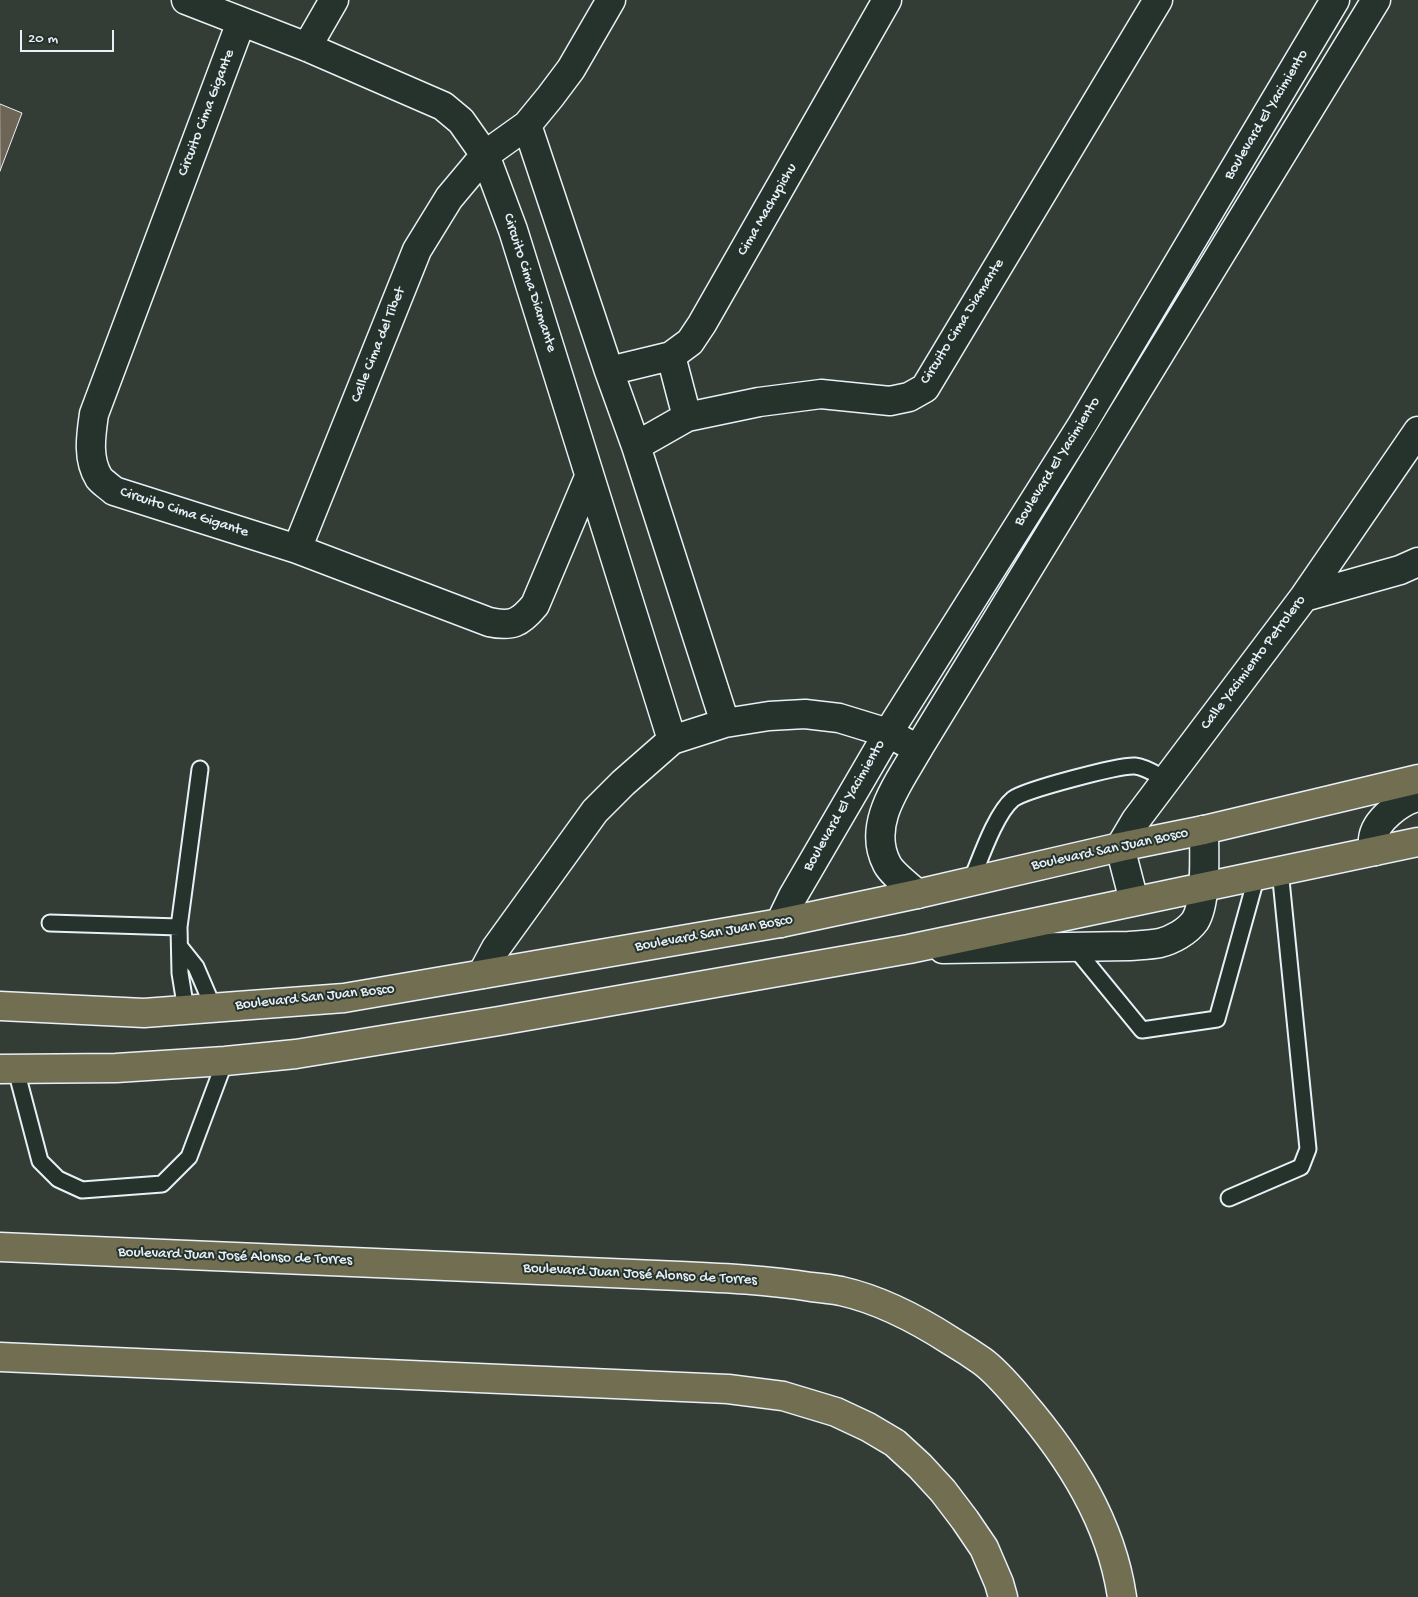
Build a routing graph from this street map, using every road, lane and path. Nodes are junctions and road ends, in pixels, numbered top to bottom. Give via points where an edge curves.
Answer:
1 (186, 0) edge
2 (334, 0) edge
3 (611, 0) edge
4 (888, 0) edge
5 (1158, 0) edge
6 (1335, 0) edge
7 (1376, 0) edge
8 (241, 22) junction
9 (307, 47) junction
10 (527, 125) junction
11 (485, 155) junction
12 (671, 356) junction
13 (608, 371) junction
14 (687, 417) junction
15 (1418, 431) edge
16 (636, 446) junction
17 (589, 477) junction
18 (297, 549) junction
19 (1418, 562) edge
20 (1304, 597) junction
21 (725, 724) junction
22 (888, 733) junction
23 (672, 740) junction
24 (918, 749) junction
25 (200, 769) dead end
26 (1418, 779) edge
27 (1167, 780) junction
28 (1418, 798) edge
29 (1204, 830) junction
30 (1418, 842) edge
31 (1120, 847) junction
32 (1375, 851) junction
33 (1269, 873) junction
34 (971, 881) junction
35 (1203, 886) junction
36 (917, 894) junction
37 (1134, 901) junction
38 (50, 923) dead end
39 (780, 923) junction
40 (179, 928) junction
41 (180, 947) junction
42 (1074, 947) junction
43 (909, 949) junction
44 (482, 974) junction
45 (0, 1006) edge
46 (214, 1009) junction
47 (186, 1010) junction
48 (224, 1061) junction
49 (8, 1070) edge
50 (1229, 1198) dead end
51 (0, 1247) edge
52 (0, 1357) edge
53 (1003, 1597) edge
54 (1122, 1597) edge

1 - 8 street, Circuito Cima Diamante
2 - 9 street
3 - 10 street, Calle Cima del Tibet via 571,69
4 - 12 street, Cima Machupichu via 702,324 690,342
5 - 14 street, Circuito Cima Diamante via 925,388 909,398 890,401 821,394 759,402
6 - 22 street, Boulevard El Yacimiento via 1082,425
7 - 24 street, Boulevard El Yacimiento
8 - 9 street, Circuito Cima Diamante
8 - 18 street, Circuito Cima Gigante via 94,414 92,462 100,479 114,491
9 - 11 street, Circuito Cima Diamante via 443,106 461,121
10 - 11 street, Calle Cima del Tibet
10 - 13 street
11 - 17 street, Circuito Cima Diamante via 516,239
11 - 18 street, Calle Cima del Tibet via 449,198 417,250
12 - 13 street, Cima Machupichu
12 - 14 street
13 - 16 street
14 - 16 street, Circuito Cima Diamante
15 - 20 street, Calle Yacimiento Petrolero
16 - 21 street
17 - 18 street, Circuito Cima Gigante via 535,605 525,617 513,624 489,622
17 - 23 street, Circuito Cima Diamante
19 - 20 street
20 - 27 street, Calle Yacimiento Petrolero
21 - 22 street via 804,714 839,718
21 - 23 street
22 - 24 street
22 - 39 street, Boulevard El Yacimiento
23 - 44 street via 595,811 496,948
24 - 36 street, Boulevard El Yacimiento via 885,809 880,827 880,844 888,865
25 - 40 lane
26 - 29 main road, Boulevard San Juan Bosco
27 - 31 street, Calle Yacimiento Petrolero
27 - 34 lane via 1142,767 1122,767 1028,791 1003,811
28 - 32 street via 1410,799 1383,819 1373,839
29 - 31 main road, Boulevard San Juan Bosco
29 - 35 street
30 - 32 main road
31 - 34 main road, Boulevard San Juan Bosco
31 - 37 street
32 - 33 main road
33 - 35 main road
33 - 42 lane via 1217,1018 1142,1030
33 - 50 lane via 1308,1149 1301,1167
34 - 36 main road, Boulevard San Juan Bosco
35 - 37 main road
35 - 42 street via 1195,921 1174,937 1159,943 1129,946
36 - 39 main road, Boulevard San Juan Bosco
37 - 43 main road
38 - 40 lane
39 - 44 main road, Boulevard San Juan Bosco
40 - 41 lane
41 - 46 lane via 196,968
41 - 47 lane
42 - 43 street
43 - 48 main road via 489,1023 296,1054
44 - 46 main road, Boulevard San Juan Bosco via 344,998
45 - 47 main road, Boulevard San Juan Bosco via 144,1014
46 - 47 main road, Boulevard San Juan Bosco
48 - 49 main road
48 - 49 lane via 189,1157 162,1184 82,1190 58,1178 40,1160
51 - 54 main road, Boulevard Juan José Alonso de Torres via 680,1276 777,1282 841,1291 916,1319 983,1362 1011,1390 1040,1423 1088,1494 1107,1538
52 - 53 main road via 728,1389 783,1396 836,1412 868,1427 895,1443 914,1460 943,1491 984,1548

